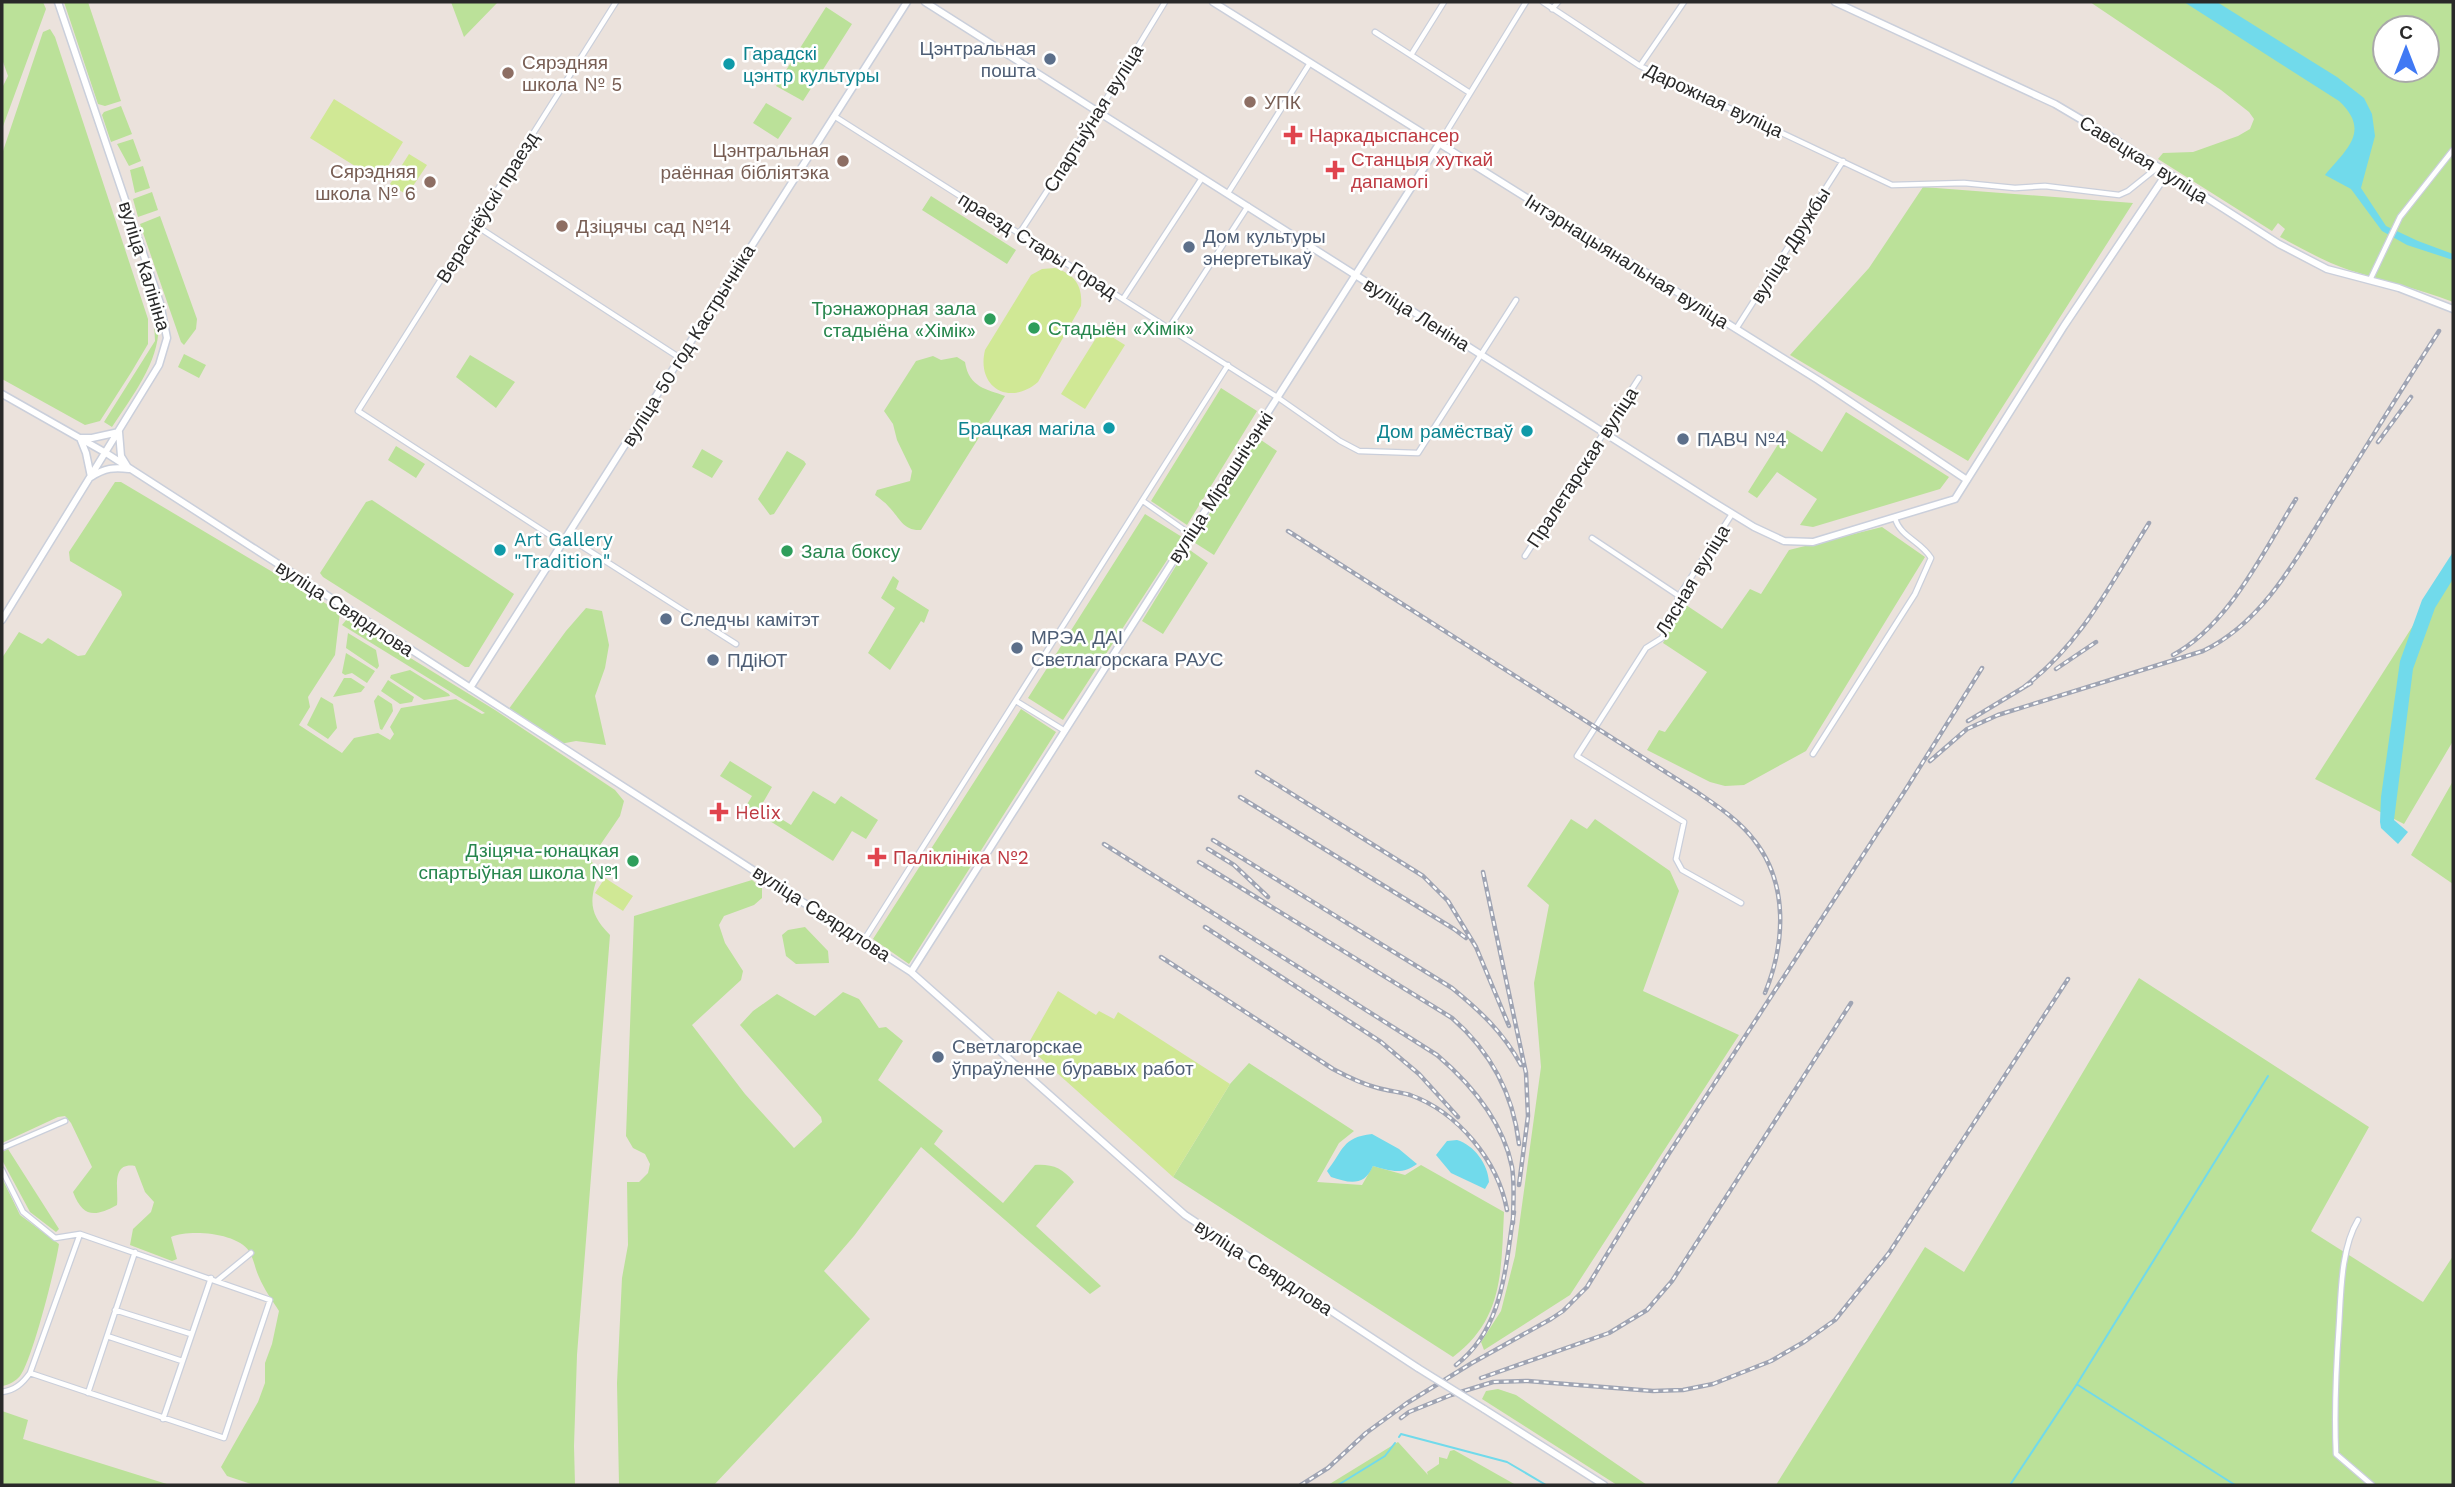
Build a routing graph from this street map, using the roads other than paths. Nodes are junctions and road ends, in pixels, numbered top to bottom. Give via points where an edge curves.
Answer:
1 (58, 2) edge
2 (616, 2) edge
3 (906, 2) edge
4 (925, 2) edge
5 (1165, 2) edge
6 (1213, 2) edge
7 (1444, 2) edge
8 (1526, 2) edge
9 (1543, 2) edge
10 (1558, 2) edge
11 (1684, 2) edge
12 (1835, 2) edge
13 (1552, 9) junction
14 (1375, 32) dead end
15 (1411, 55) junction
16 (1310, 62) junction
17 (1640, 66) junction
18 (1470, 93) junction
19 (1099, 111) junction
20 (834, 116) junction
21 (1438, 144) junction
22 (2453, 150) edge
23 (1843, 161) junction
24 (2158, 167) junction
25 (2167, 173) junction
26 (1202, 177) junction
27 (1228, 194) junction
28 (1248, 206) junction
29 (475, 225) junction
30 (1019, 234) junction
31 (1355, 275) junction
32 (2370, 280) junction
33 (1123, 299) junction
34 (1516, 300) dead end
35 (2453, 309) edge
36 (1169, 328) junction
37 (1737, 329) junction
38 (1481, 355) junction
39 (680, 358) junction
40 (1228, 365) junction
41 (1639, 378) dead end
42 (2, 394) edge
43 (1278, 397) junction
44 (119, 432) junction
45 (1604, 433) junction
46 (80, 438) junction
47 (106, 453) junction
48 (130, 469) junction
49 (91, 477) junction
50 (1967, 480) junction
51 (1143, 501) junction
52 (1732, 514) junction
53 (1895, 518) junction
54 (1190, 534) junction
55 (566, 536) junction
56 (1592, 538) dead end
57 (562, 543) junction
58 (1525, 556) dead end
59 (1679, 596) junction
60 (2, 621) edge
61 (736, 644) dead end
62 (470, 688) junction
63 (1017, 701) junction
64 (1065, 731) junction
65 (1813, 754) dead end
66 (1741, 903) dead end
67 (864, 940) junction
68 (911, 972) junction
69 (65, 1121) dead end
70 (2, 1148) edge
71 (2, 1170) edge
72 (2358, 1220) dead end
73 (80, 1234) junction
74 (135, 1252) junction
75 (251, 1253) dead end
76 (211, 1278) junction
77 (218, 1280) junction
78 (115, 1310) junction
79 (191, 1335) junction
80 (107, 1336) junction
81 (182, 1361) junction
82 (30, 1373) junction
83 (2, 1392) edge
84 (88, 1393) junction
85 (163, 1419) junction
86 (1604, 1485) edge
87 (2372, 1485) edge

1 - 44 street, вуліца Калініна via 167,338 163,356
2 - 29 street, Вераснёўскі праезд
3 - 20 street, вуліца 50 год Кастрычніка
4 - 19 street, вуліца Леніна
5 - 19 street, Спартыўная вуліца
6 - 16 street, Інтэрнацыянальная вуліца
7 - 15 street
8 - 18 street, вуліца Мірашнічэнкі
9 - 13 street, Дарожная вуліца
10 - 13 street
11 - 17 street
12 - 24 street, Савецкая вуліца via 2055,104
13 - 17 street, Дарожная вуліца
14 - 15 street
15 - 18 street
16 - 21 street, Інтэрнацыянальная вуліца
16 - 27 street
17 - 23 street, Дарожная вуліца
18 - 21 street, вуліца Мірашнічэнкі
19 - 26 street, вуліца Леніна
19 - 30 street, Спартыўная вуліца
20 - 30 street, праезд Стары Горад
20 - 39 street, вуліца 50 год Кастрычніка
21 - 31 street, вуліца Мірашнічэнкі
21 - 37 street, Інтэрнацыянальная вуліца
22 - 32 street via 2394,228
23 - 24 street, Дарожная вуліца via 1892,185 2045,186 2119,195
23 - 37 street, вуліца Дружбы
24 - 25 street, Савецкая вуліца
25 - 32 street, Савецкая вуліца via 2279,244 2327,269
25 - 50 street, вуліца Леніна
26 - 27 street, вуліца Леніна
26 - 33 street
27 - 28 street, вуліца Леніна
28 - 31 street, вуліца Леніна
28 - 36 street
29 - 39 street
29 - 57 street, Вераснёўскі праезд via 358,411
30 - 33 street, праезд Стары Горад
31 - 38 street, вуліца Леніна
31 - 43 street, вуліца Мірашнічэнкі
32 - 35 street, Савецкая вуліца
33 - 36 street, праезд Стары Горад
34 - 38 street
36 - 40 street, праезд Стары Горад
37 - 50 street, Інтэрнацыянальная вуліца
38 - 43 street, праезд Стары Горад via 1418,453 1359,451
38 - 45 street, вуліца Леніна
39 - 55 street, вуліца 50 год Кастрычніка
40 - 43 street, праезд Стары Горад
40 - 51 street
41 - 45 street, Пралетарская вуліца
42 - 46 street, вуліца Свярдлова
43 - 54 street, вуліца Мірашнічэнкі
44 - 46 street
44 - 47 street, вуліца Калініна
44 - 48 street via 121,456
45 - 52 street, вуліца Леніна
45 - 58 street, Пралетарская вуліца
46 - 47 street, вуліца Свярдлова
46 - 49 street
47 - 48 street, вуліца Свярдлова
47 - 49 street, вуліца Калініна
48 - 49 street via 116,467
48 - 62 street, вуліца Свярдлова
49 - 60 street, вуліца Калініна
50 - 53 street, вуліца Леніна via 1955,499
51 - 54 street
51 - 63 street
52 - 53 street, вуліца Леніна via 1784,541 1813,542
52 - 59 street, Лясная вуліца
53 - 65 street via 1898,528 1931,558 1915,594
54 - 64 street, вуліца Мірашнічэнкі
55 - 57 street, вуліца 50 год Кастрычніка
55 - 61 street
56 - 59 street
57 - 62 street, вуліца 50 год Кастрычніка
59 - 66 street, Лясная вуліца via 1662,638 1646,648 1577,756 1684,822 1676,859 1682,870
62 - 67 street, вуліца Свярдлова
63 - 64 street
63 - 67 street
64 - 68 street, вуліца Мірашнічэнкі
67 - 68 street, вуліца Свярдлова
68 - 86 street, вуліца Свярдлова, bridge via 1185,1214
69 - 70 street
71 - 73 street via 23,1212 55,1238
72 - 87 street via 2351,1232 2340,1288 2336,1454
73 - 74 street
73 - 82 street
74 - 76 street
74 - 78 street
75 - 77 street
76 - 77 street
76 - 79 street
77 - 85 street via 270,1300 224,1438
78 - 79 street
78 - 80 street
79 - 81 street
80 - 81 street
80 - 84 street
81 - 85 street
82 - 83 street via 15,1389
82 - 84 street
84 - 85 street

